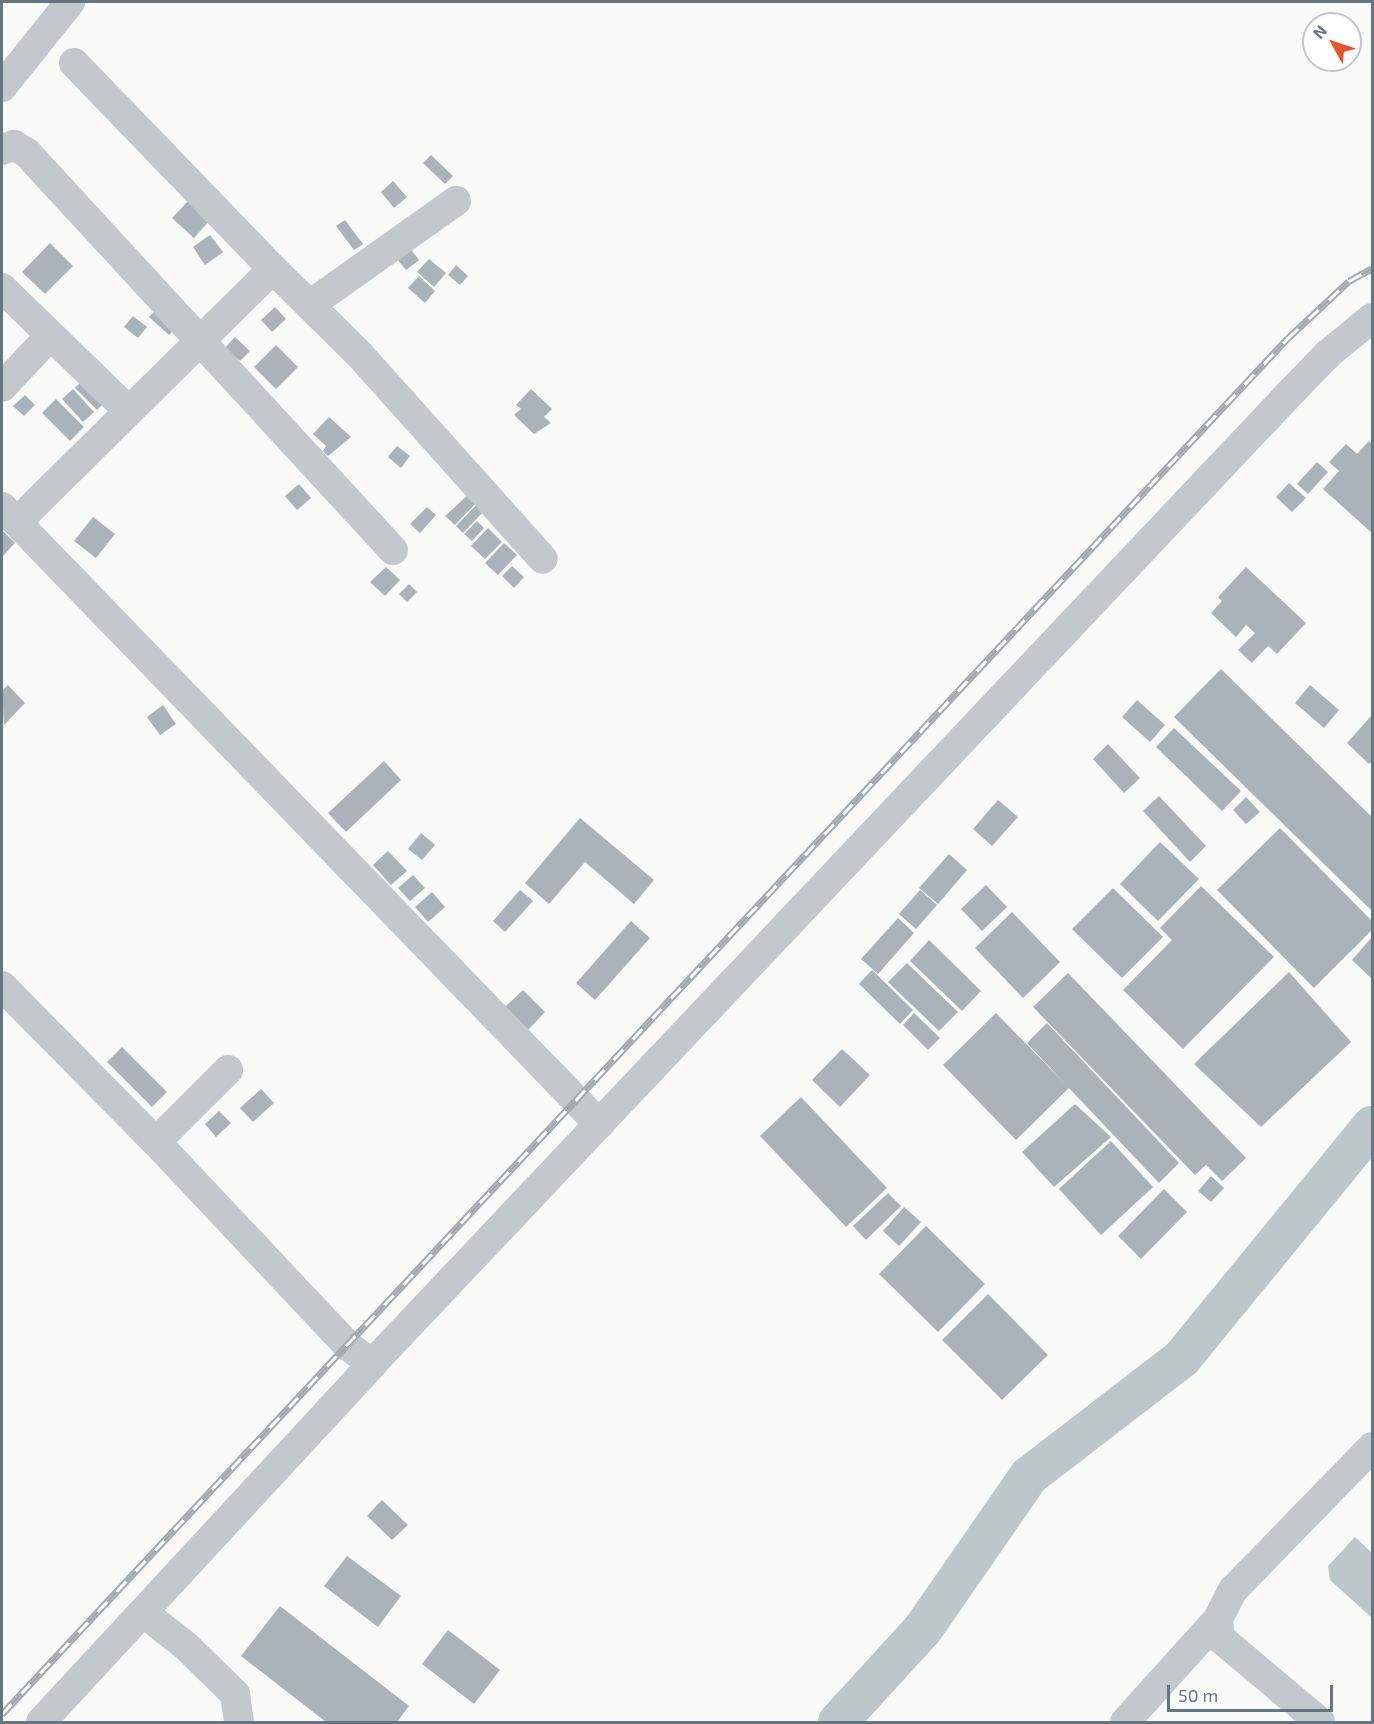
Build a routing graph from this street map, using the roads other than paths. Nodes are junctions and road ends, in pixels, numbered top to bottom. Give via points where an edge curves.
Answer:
1 (70, 2) edge
2 (74, 63) dead end
3 (2, 87) edge
4 (2, 150) edge
5 (456, 201) dead end
6 (273, 269) junction
7 (2, 288) edge
8 (311, 304) junction
9 (1372, 318) edge
10 (50, 336) junction
11 (200, 341) junction
12 (2, 387) edge
13 (129, 411) junction
14 (9, 515) edge
15 (393, 550) dead end
16 (543, 559) dead end
17 (2, 986) edge
18 (228, 1070) dead end
19 (599, 1124) junction
20 (156, 1142) junction
21 (372, 1364) junction
22 (1372, 1447) edge
23 (144, 1613) junction
24 (1218, 1619) junction
25 (41, 1722) edge
26 (239, 1722) edge
27 (1125, 1722) edge
28 (1320, 1722) edge

1 - 3 street
2 - 6 street
4 - 11 street via 14,145 27,153
5 - 8 street
6 - 8 street
6 - 11 street
7 - 10 street
8 - 16 street
9 - 19 street via 1328,354 1292,391
10 - 12 street
10 - 13 street
11 - 13 street
11 - 15 street
13 - 14 street
14 - 19 street
17 - 20 street
18 - 20 street
19 - 21 street
20 - 21 street via 347,1345
21 - 23 street
22 - 24 street via 1233,1590
23 - 25 street
23 - 26 street via 187,1647 235,1694
24 - 27 street
24 - 28 street via 1220,1638

